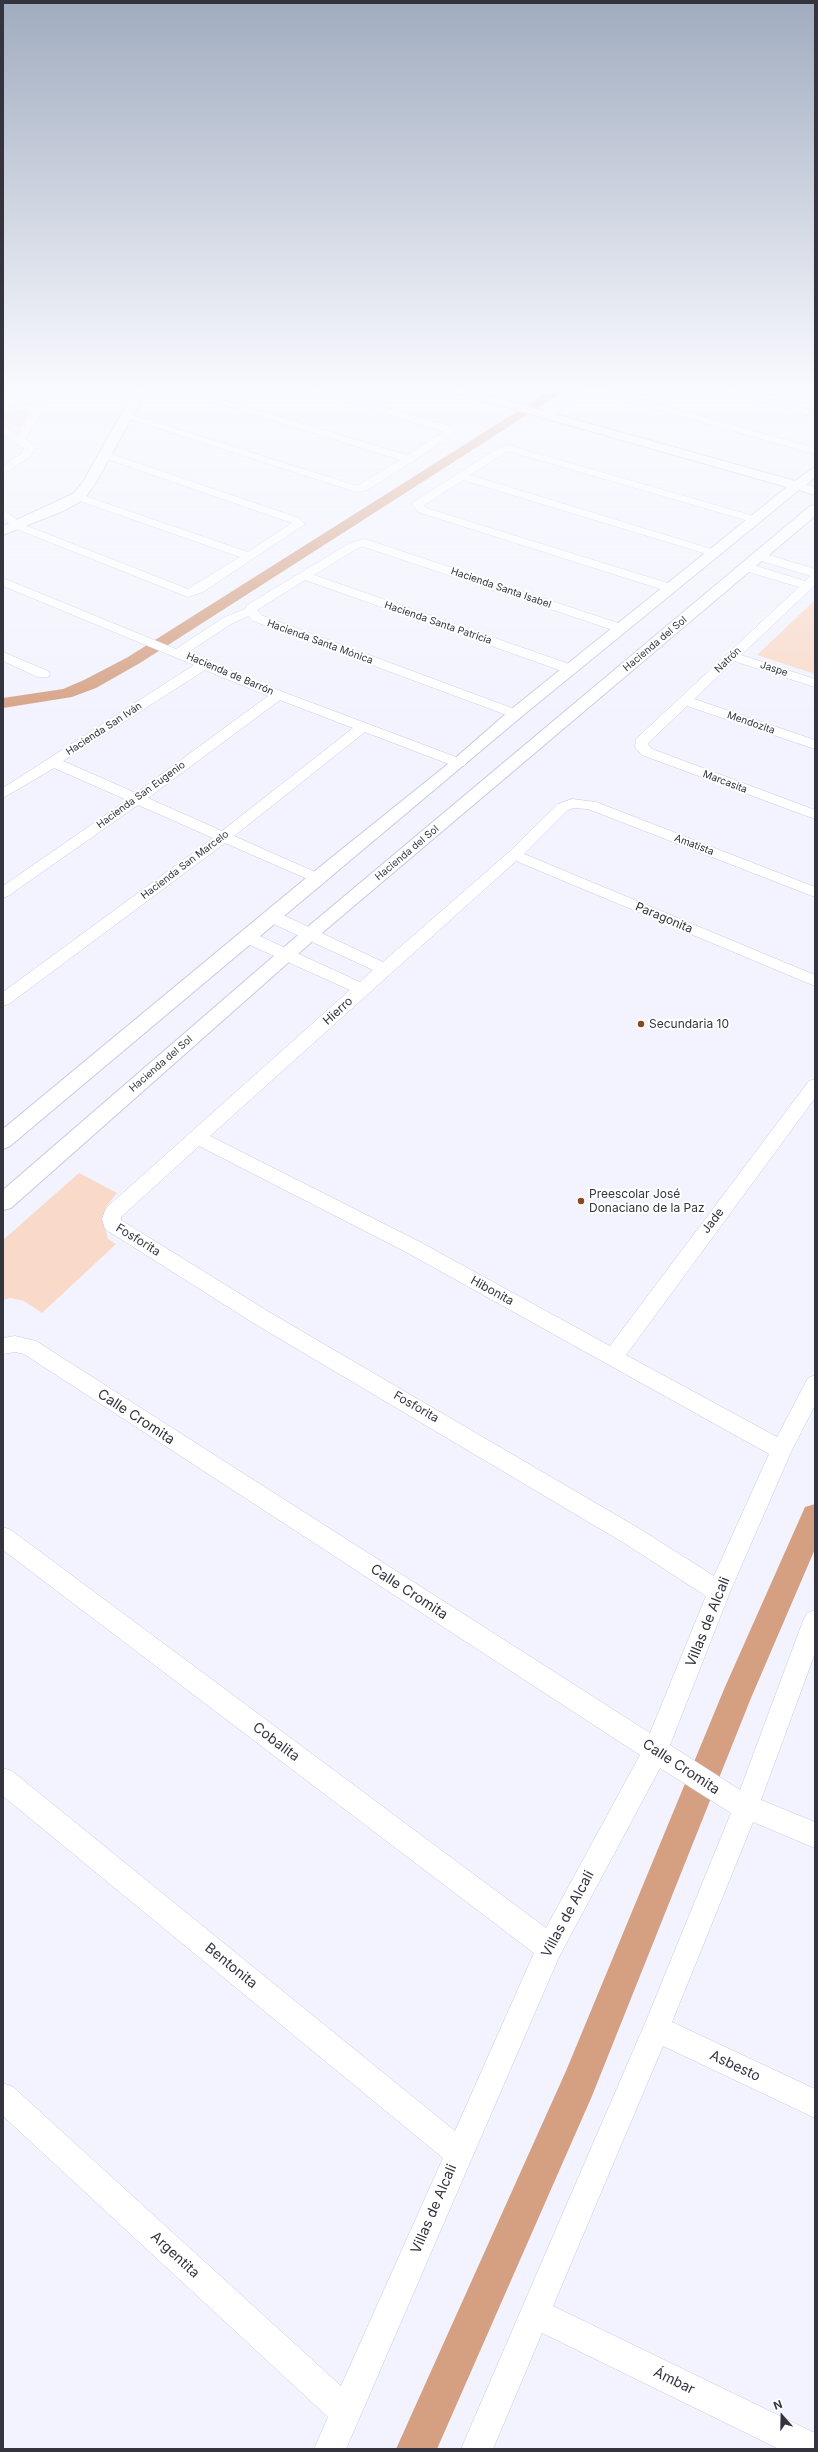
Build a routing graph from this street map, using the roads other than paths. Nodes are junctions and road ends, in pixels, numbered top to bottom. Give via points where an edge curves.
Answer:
1 (63, 504) edge
2 (99, 504) edge
3 (246, 504) edge
4 (418, 504) edge
5 (554, 504) edge
6 (704, 504) edge
7 (772, 504) edge
8 (815, 509) edge
9 (3, 512) edge
10 (753, 519) junction
11 (18, 526) junction
12 (3, 531) edge
13 (359, 543) joint
14 (714, 553) junction
15 (759, 556) junction
16 (250, 557) junction
17 (746, 567) junction
18 (815, 573) edge
19 (306, 576) junction
20 (3, 582) edge
21 (811, 582) edge
22 (670, 588) junction
23 (250, 611) junction
24 (620, 628) junction
25 (174, 651) junction
26 (732, 656) junction
27 (3, 657) edge
28 (205, 664) junction
29 (570, 669) junction
30 (43, 674) dead end
31 (815, 683) edge
32 (278, 694) junction
33 (687, 701) junction
34 (515, 714) junction
35 (364, 726) junction
36 (641, 742) joint
37 (815, 745) edge
38 (53, 762) junction
39 (459, 763) junction
40 (3, 794) edge
41 (136, 800) junction
42 (572, 803) joint
43 (815, 815) edge
44 (222, 838) junction
45 (514, 855) junction
46 (317, 878) junction
47 (815, 892) edge
48 (3, 893) edge
49 (273, 917) junction
50 (310, 934) junction
51 (247, 937) junction
52 (287, 955) junction
53 (385, 969) junction
54 (815, 981) edge
55 (362, 989) junction
56 (3, 1000) edge
57 (815, 1085) edge
58 (198, 1138) junction
59 (3, 1142) edge
60 (3, 1202) edge
61 (112, 1224) joint
62 (5, 1346) edge
63 (612, 1358) junction
64 (815, 1384) edge
65 (781, 1450) junction
66 (3, 1536) edge
67 (719, 1592) junction
68 (814, 1626) edge
69 (663, 1755) junction
70 (3, 1780) edge
71 (738, 1802) junction
72 (815, 1835) edge
73 (550, 1948) junction
74 (656, 2029) junction
75 (3, 2096) edge
76 (815, 2104) edge
77 (458, 2153) junction
78 (534, 2312) junction
79 (347, 2413) junction
80 (805, 2447) edge
81 (330, 2449) edge
82 (477, 2449) edge

1 - 11 street
2 - 16 street
3 - 16 street via 298,523 297,528
4 - 22 street via 422,510
5 - 14 street
6 - 10 street
7 - 10 street
8 - 15 street, Hacienda del Sol
9 - 11 street
10 - 14 street
11 - 12 street
11 - 16 street via 188,593 199,589
13 - 19 street, Hacienda Santa Mónica
13 - 24 street, Hacienda Santa Isabel via 371,544
14 - 22 street
15 - 17 street, Hacienda del Sol
15 - 18 street
17 - 21 street
17 - 50 street, Hacienda del Sol
19 - 23 street, Hacienda Santa Mónica via 251,608
19 - 29 street, Hacienda Santa Patricia
20 - 25 street, Hacienda de Barrón
21 - 26 street, Natrón
22 - 24 street
23 - 25 street
23 - 34 street, Hacienda Santa Mónica via 257,618
24 - 29 street
25 - 28 street, Hacienda de Barrón
26 - 31 street, Jaspe
26 - 33 street, Natrón
27 - 30 street
28 - 32 street, Hacienda de Barrón
28 - 38 street, Hacienda San Iván
29 - 34 street
32 - 35 street, Hacienda de Barrón
32 - 41 street, Hacienda San Eugenio
33 - 36 street, Natrón
33 - 37 street, Mendozita
34 - 39 street
35 - 39 street, Hacienda de Barrón
35 - 44 street, Hacienda San Marcelo
36 - 43 street, Marcasita via 647,752
38 - 40 street, Hacienda San Iván
38 - 41 street
39 - 46 street
41 - 44 street
41 - 48 street, Hacienda San Eugenio
42 - 45 street, Hierro via 563,807
42 - 47 street, Amatista via 591,805
44 - 46 street
44 - 56 street, Hacienda San Marcelo
45 - 53 street, Hierro
45 - 54 street, Paragonita
46 - 49 street
49 - 50 street
49 - 51 street
50 - 52 street, Hacienda del Sol
50 - 53 street
51 - 52 street
51 - 59 street
52 - 55 street
52 - 60 street, Hacienda del Sol
53 - 55 street, Hierro
55 - 58 street, Hierro
57 - 63 street, Jade
58 - 61 street, Hierro via 113,1214
58 - 63 street, Hibonita via 413,1247
61 - 67 street, Fosforita via 262,1318 632,1536
62 - 69 street, Calle Cromita via 15,1344 29,1347
63 - 65 street, Hibonita
64 - 65 street, Villas de Alcali
65 - 67 street, Villas de Alcali
66 - 73 street, Cobalita
67 - 69 street, Villas de Alcali
68 - 71 street
69 - 71 street, Calle Cromita
69 - 73 street, Villas de Alcali
70 - 77 street, Bentonita
71 - 72 street, Calle Cromita
71 - 74 street
73 - 77 street, Villas de Alcali
74 - 76 street, Asbesto
74 - 78 street
75 - 79 street, Argentita
77 - 79 street, Villas de Alcali
78 - 80 street, Ámbar
78 - 82 street
79 - 81 street, Villas de Alcali

